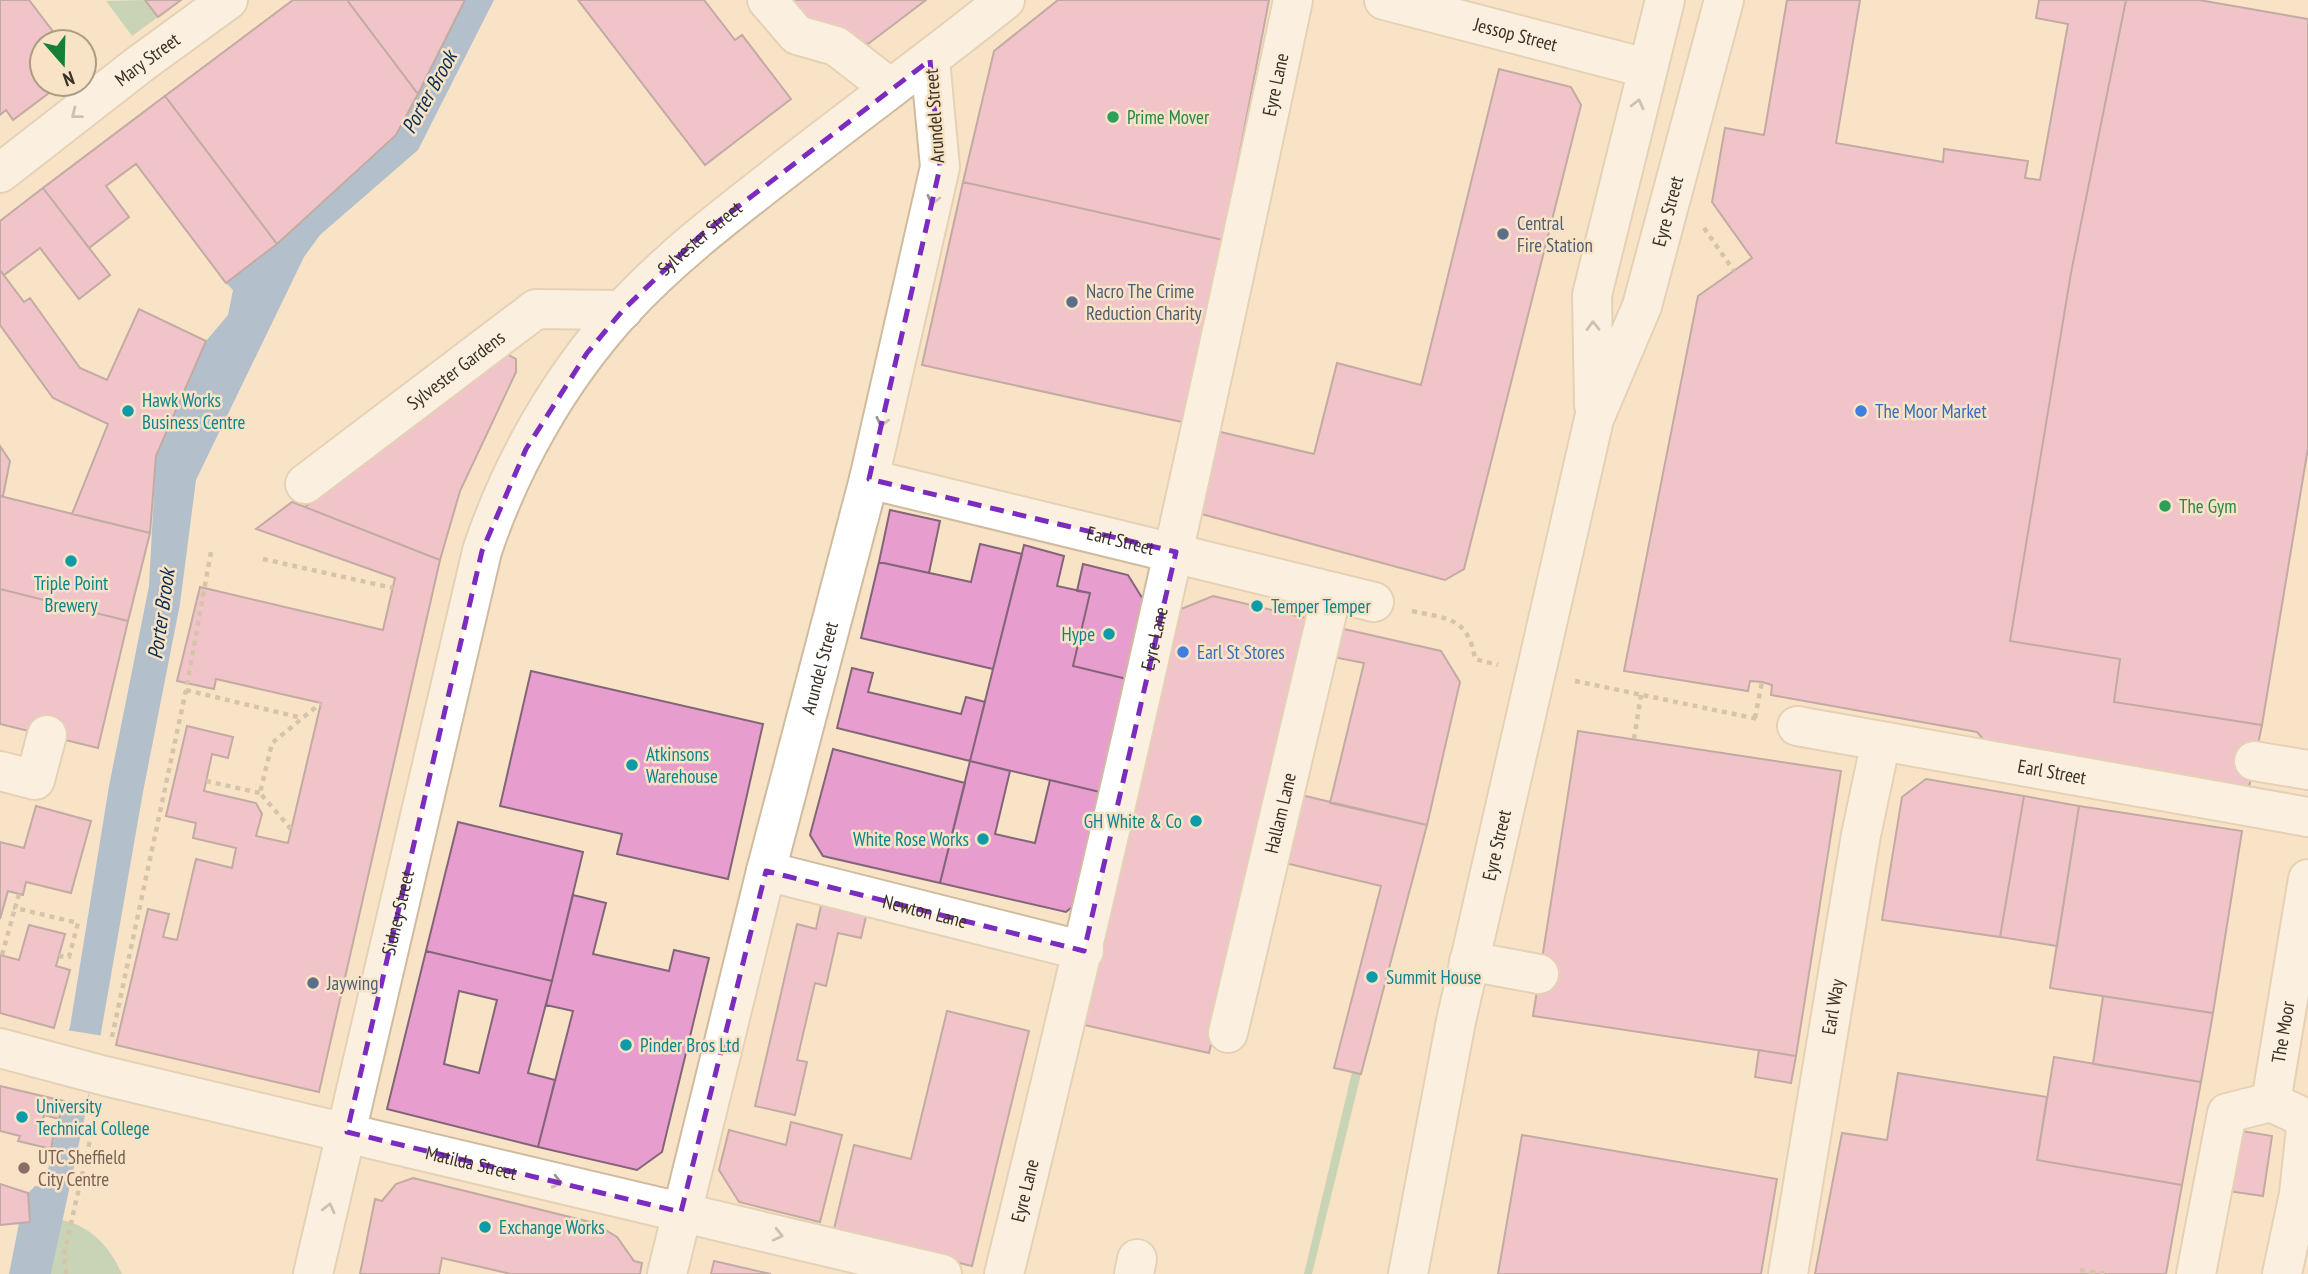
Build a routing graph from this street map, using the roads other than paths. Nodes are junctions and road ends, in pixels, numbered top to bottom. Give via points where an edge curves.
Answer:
1 (228, 0) edge
2 (767, 0) edge
3 (1004, 0) edge
4 (1293, 0) edge
5 (1384, 0) edge
6 (1665, 0) edge
7 (1708, 0) edge
8 (1724, 0) edge
9 (930, 60) junction
10 (1647, 68) junction
11 (889, 87) junction
12 (0, 173) edge
13 (622, 310) junction
14 (1594, 419) junction
15 (869, 479) junction
16 (305, 484) dead end
17 (482, 551) joint
18 (1176, 552) junction
19 (1332, 592) junction
20 (1374, 602) dead end
21 (1797, 726) dead end
22 (47, 735) dead end
23 (1881, 741) junction
24 (2255, 761) dead end
25 (2308, 770) edge
26 (0, 771) edge
27 (2308, 817) edge
28 (766, 871) junction
29 (2308, 879) edge
30 (1084, 951) junction
31 (1469, 961) junction
32 (1539, 974) dead end
33 (1228, 1033) dead end
34 (0, 1048) edge
35 (2271, 1102) junction
36 (347, 1132) junction
37 (2305, 1165) edge
38 (681, 1212) junction
39 (313, 1274) edge
40 (667, 1274) edge
41 (942, 1274) edge
42 (1004, 1274) edge
43 (1408, 1274) edge
44 (1788, 1274) edge
45 (2196, 1274) edge
46 (2281, 1274) edge

1 -> 12 street, Mary Street
2 - 11 street via 797,35 836,46
3 - 9 street, Sylvester Street
4 - 18 street, Eyre Lane
5 - 10 street, Jessop Street
6 - 10 street, Eyre Street
7 - 10 street via 1680,45
8 - 14 street, Eyre Street via 1642,306
9 - 11 street, Sylvester Street
9 -> 15 street, Arundel Street via 940,167
14 -> 10 street, Eyre Street via 1592,295
11 - 13 street, Sylvester Street via 701,235
13 - 16 street, Sylvester Gardens via 536,309
13 - 17 street, Sylvester Street via 543,419 509,482
14 - 31 street, Eyre Street
15 - 18 street, Earl Street
15 - 28 street, Arundel Street
17 - 36 street, Sidney Street
18 - 19 street, Earl Street
18 - 30 street, Eyre Lane
19 - 20 street, Earl Street
19 - 33 street, Hallam Lane
21 - 23 street, Earl Street
22 - 26 street via 35,780
23 - 27 street, Earl Street
23 - 44 street, Earl Way via 1845,832 1797,1140
24 - 25 street
28 - 30 street, Newton Lane
28 - 38 street, Arundel Street
29 - 35 street, The Moor
30 - 42 street, Eyre Lane
31 - 32 street
31 - 43 street, Eyre Street
34 - 36 street, Matilda Street via 47,1061 103,1064
35 - 37 street via 2307,1119
35 - 45 street via 2227,1113
36 -> 38 street, Matilda Street
39 -> 36 street, Sidney Street
37 - 46 street
38 - 40 street, Arundel Street
38 -> 41 street, Matilda Street

